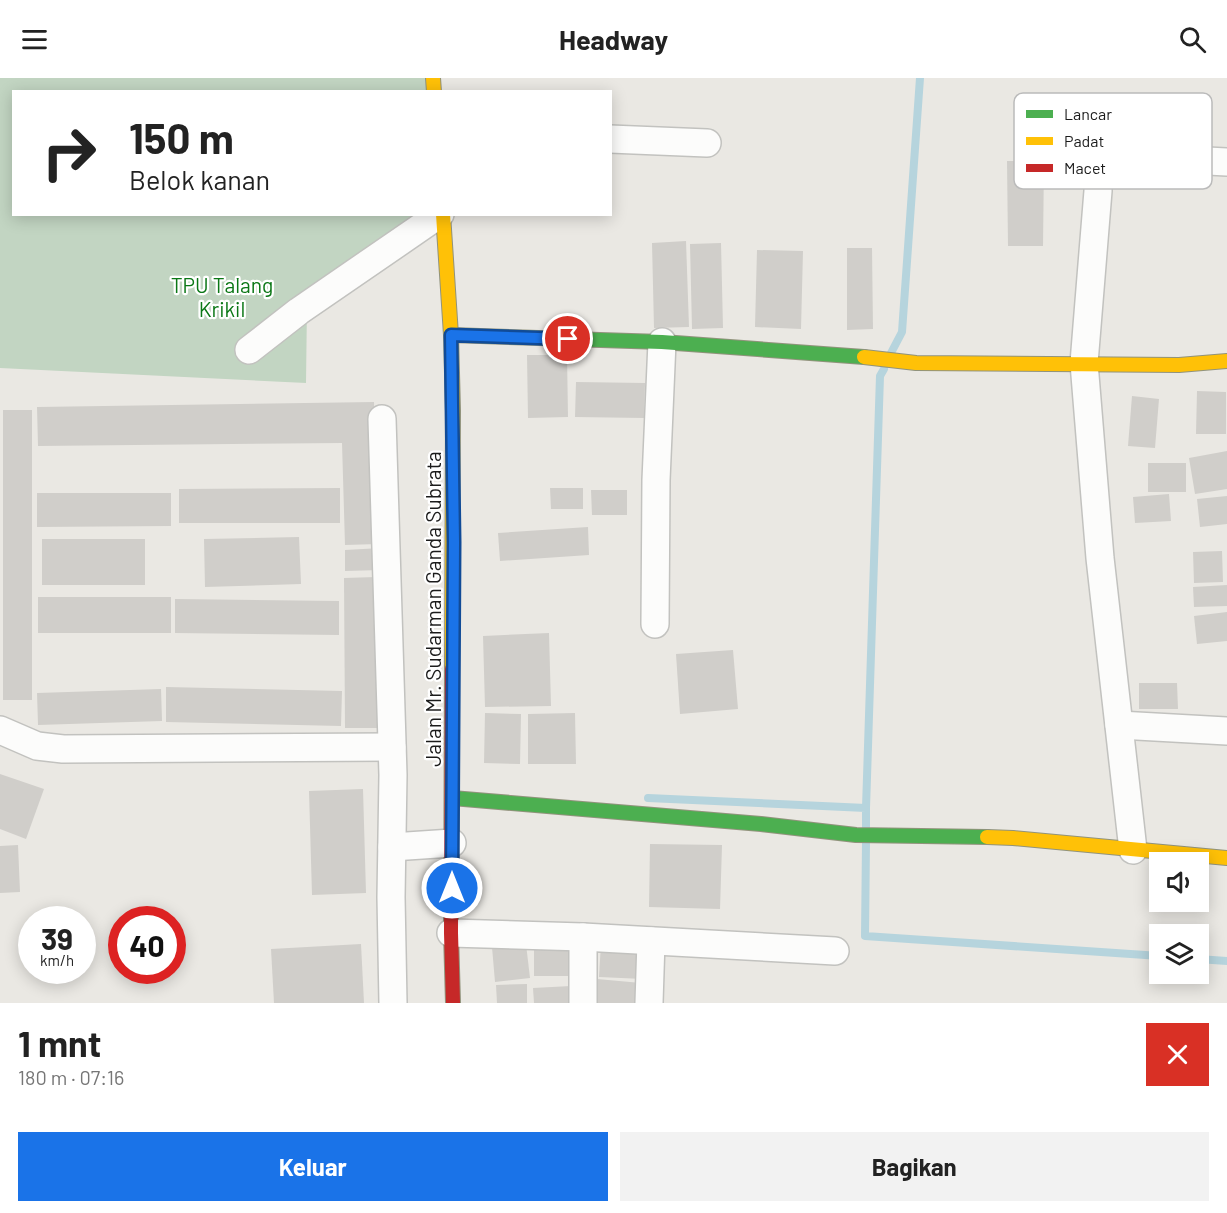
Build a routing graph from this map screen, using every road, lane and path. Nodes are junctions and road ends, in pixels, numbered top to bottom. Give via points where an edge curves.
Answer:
1 (612, 139) edge
2 (707, 143) dead end
3 (1212, 161) edge
4 (1227, 162) edge
5 (1098, 189) edge
6 (438, 216) edge
7 (441, 216) edge
8 (451, 335) junction
9 (662, 342) junction
10 (249, 350) dead end
11 (1227, 361) edge
12 (1084, 363) junction
13 (382, 419) dead end
14 (655, 624) dead end
15 (1119, 725) junction
16 (0, 730) edge
17 (1227, 731) edge
18 (392, 747) junction
19 (452, 798) junction
20 (452, 843) junction
21 (392, 847) junction
22 (1133, 850) junction
23 (1227, 858) edge
24 (451, 933) junction
25 (583, 937) junction
26 (651, 941) junction
27 (835, 951) dead end
28 (393, 1003) edge
29 (453, 1003) edge
30 (583, 1003) edge
31 (649, 1003) edge

1 - 2 street
3 - 4 street
5 - 12 street
6 - 10 street
7 - 8 street, Jalan Mr. Sudarman Ganda Subrata
8 - 9 street
8 - 19 street, Jalan Mr. Sudarman Ganda Subrata
9 - 12 street via 916,363
9 - 14 street
11 - 12 street
12 - 15 street
13 - 18 street
15 - 17 street
15 - 22 street
16 - 18 street via 37,746 63,749
18 - 21 street
19 - 20 street, Jalan Mr. Sudarman Ganda Subrata
19 - 22 street via 856,835 1012,838
20 - 21 street
20 - 24 street, Jalan Mr. Sudarman Ganda Subrata
21 - 28 street
22 - 23 street
24 - 25 street
24 - 29 street, Jalan Mr. Sudarman Ganda Subrata
25 - 26 street
25 - 30 street
26 - 27 street
26 - 31 street

